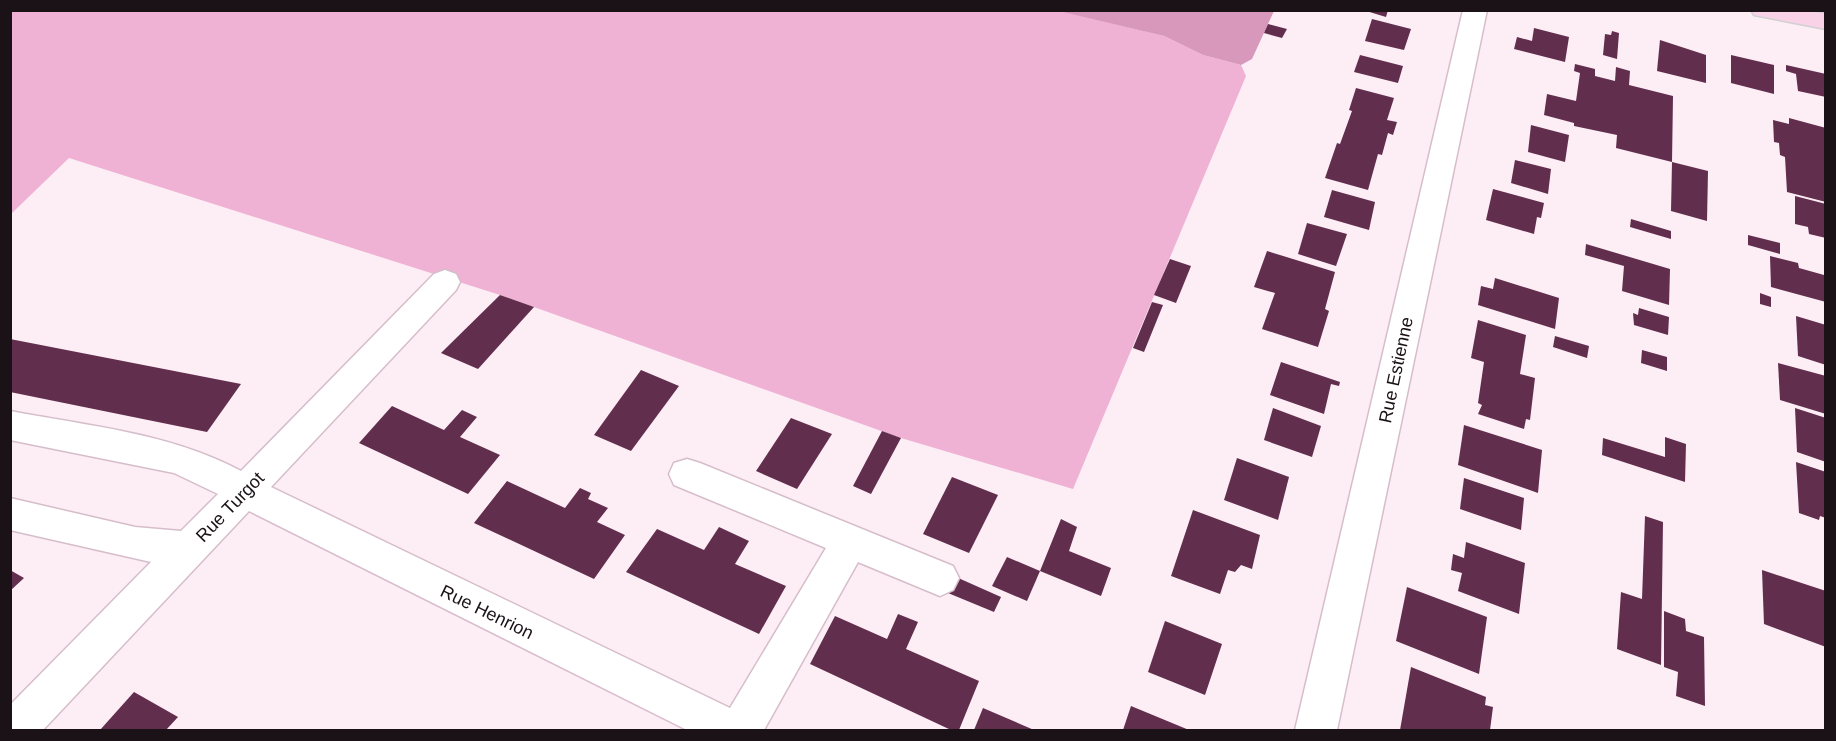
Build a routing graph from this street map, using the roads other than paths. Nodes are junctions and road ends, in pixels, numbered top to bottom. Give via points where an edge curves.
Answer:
1 (1475, 10) edge
2 (1763, 10) edge
3 (1826, 22) edge
4 (445, 282) dead end
5 (10, 425) edge
6 (687, 474) dead end
7 (244, 492) junction
8 (10, 514) edge
9 (850, 541) junction
10 (189, 549) junction
11 (940, 578) dead end
12 (15, 730) edge
13 (730, 730) edge
14 (741, 730) edge
15 (1316, 730) edge

1 - 15 street, Rue Estienne
2 - 3 main road
4 - 7 street, Rue Turgot
5 - 7 street, Rue Henrion via 175,458 206,469
6 - 9 street
7 - 10 street, Rue Turgot
7 - 13 street, Rue Henrion
8 - 10 street via 135,544
9 - 11 street
9 - 14 street
10 - 12 street, Rue Turgot

